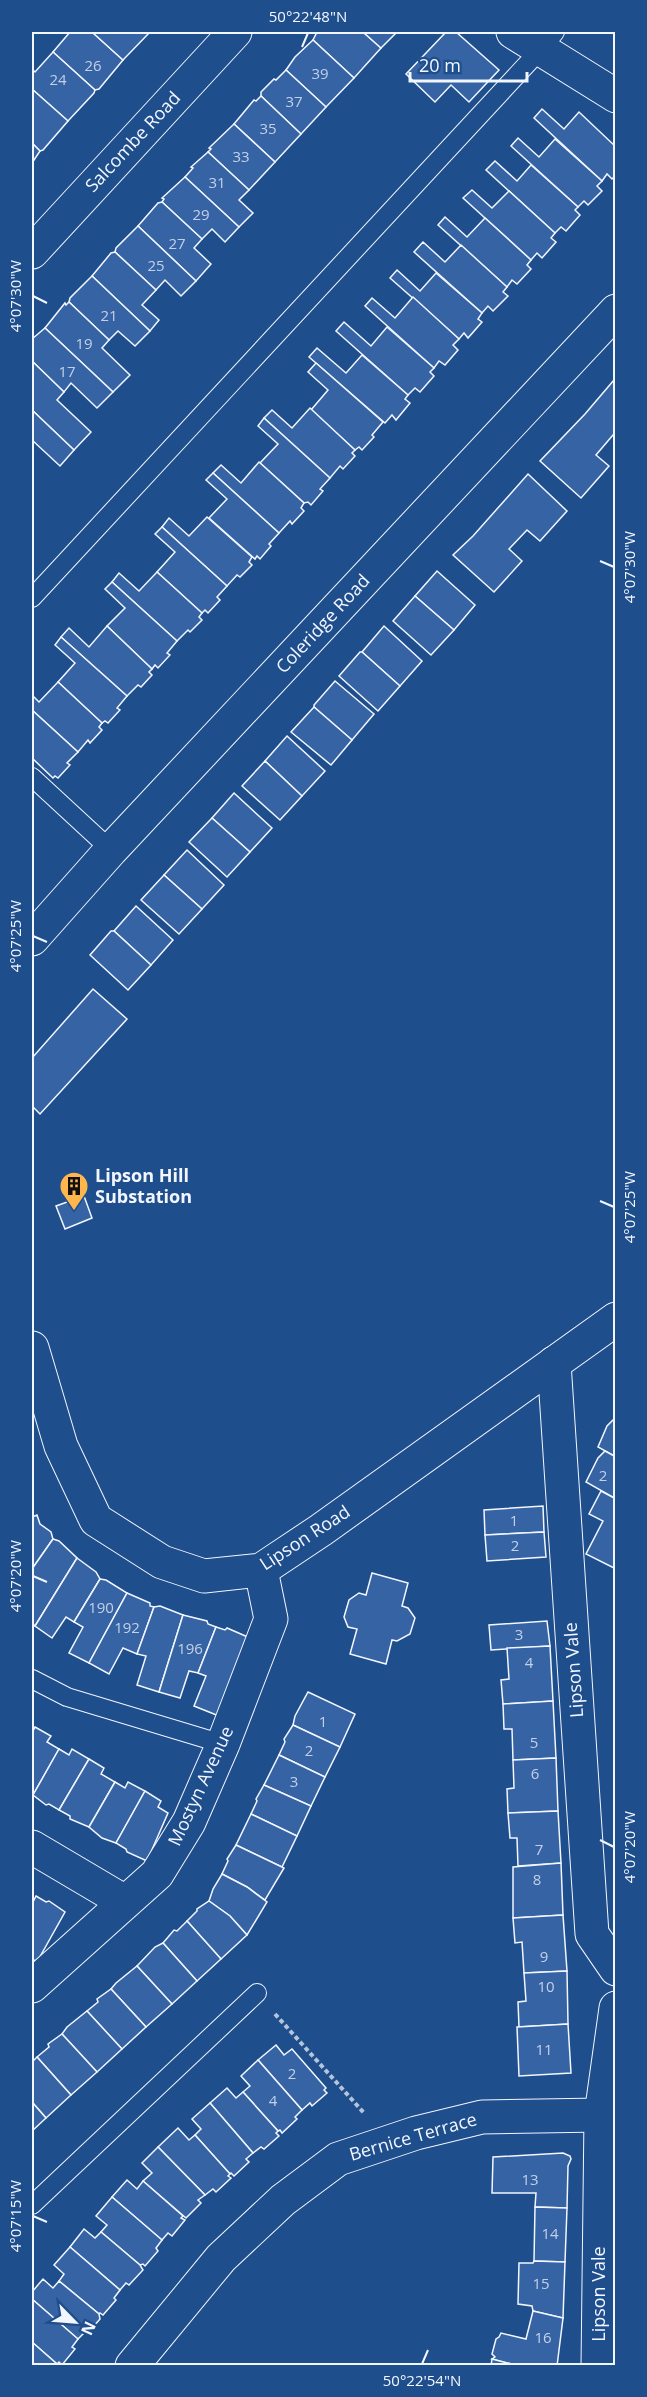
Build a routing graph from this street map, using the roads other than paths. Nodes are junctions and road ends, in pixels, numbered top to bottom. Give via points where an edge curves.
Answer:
1 (235, 32) edge
2 (513, 32) edge
3 (548, 40) edge
4 (615, 96) edge
5 (32, 252) edge
6 (615, 310) edge
7 (32, 598) edge
8 (32, 777) edge
9 (111, 850) junction
10 (32, 939) edge
11 (615, 1319) edge
12 (32, 1348) edge
13 (554, 1363) junction
14 (261, 1570) junction
15 (32, 1679) edge
16 (223, 1744) junction
17 (32, 1847) edge
18 (125, 1902) junction
19 (615, 1969) edge
20 (32, 1986) edge
21 (257, 1993) road end
22 (615, 2008) edge
23 (601, 2115) junction
24 (32, 2205) edge
25 (604, 2355) edge
26 (132, 2366) edge

1 - 5 street, Salcombe Road
2 - 3 street
3 - 4 street
3 - 7 lane
6 - 9 street, Coleridge Road
8 - 9 lane
9 - 10 street, Coleridge Road
11 - 13 street, Lipson Road
12 - 14 street, Lipson Road via 61,1446 96,1520 162,1562 204,1576
13 - 14 street, Lipson Road
13 - 19 street, Lipson Vale via 592,1934
14 - 16 street, Mostyn Avenue via 271,1618
15 - 16 lane via 67,1697
16 - 18 street, Mostyn Avenue via 189,1822 157,1874
17 - 18 street
18 - 20 street, Mostyn Avenue
21 - 24 lane
22 - 23 street, Lipson Vale
23 - 25 street, Lipson Vale
23 - 26 street, Bernice Terrace via 483,2117 339,2159 283,2200 221,2258

